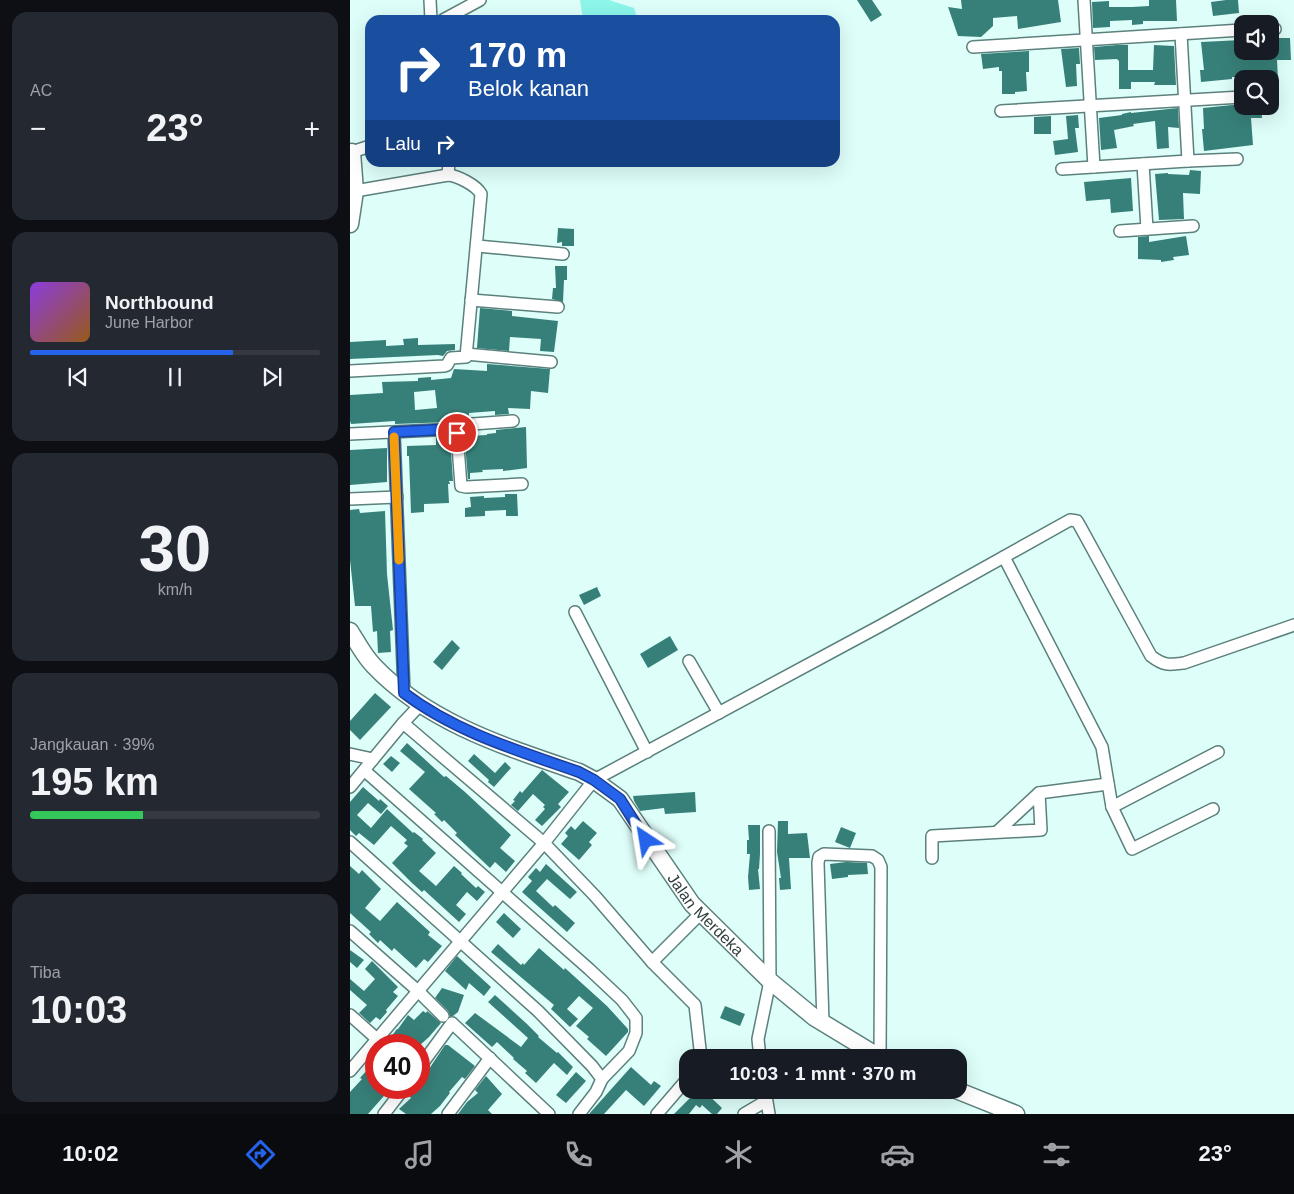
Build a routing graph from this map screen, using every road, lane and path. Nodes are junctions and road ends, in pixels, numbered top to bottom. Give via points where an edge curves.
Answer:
1 (430, 0) edge
2 (480, 0) edge
3 (1084, 0) edge
4 (431, 15) edge
5 (452, 15) edge
6 (1234, 31) edge
7 (1181, 34) junction
8 (1086, 40) junction
9 (973, 46) dead end
10 (1234, 97) edge
11 (1185, 100) junction
12 (1090, 106) junction
13 (1001, 111) dead end
14 (365, 148) edge
15 (351, 152) edge
16 (1237, 159) dead end
17 (1188, 162) junction
18 (1142, 164) junction
19 (449, 167) edge
20 (1094, 167) junction
21 (1062, 169) dead end
22 (448, 175) junction
23 (355, 191) junction
24 (350, 224) edge
25 (1192, 226) dead end
26 (1146, 229) junction
27 (1120, 230) dead end
28 (477, 246) junction
29 (563, 254) dead end
30 (471, 300) junction
31 (558, 307) dead end
32 (466, 354) junction
33 (551, 362) dead end
34 (350, 371) edge
35 (513, 420) dead end
36 (455, 429) junction
37 (394, 432) junction
38 (350, 434) edge
39 (522, 484) dead end
40 (397, 497) junction
41 (350, 499) edge
42 (1004, 557) junction
43 (575, 612) dead end
44 (1294, 625) edge
45 (350, 631) edge
46 (689, 661) dead end
47 (404, 693) junction
48 (420, 705) junction
49 (719, 713) junction
50 (403, 723) junction
51 (647, 752) junction
52 (1218, 752) dead end
53 (350, 754) edge
54 (373, 759) junction
55 (365, 771) junction
56 (594, 780) junction
57 (1108, 784) junction
58 (350, 787) edge
59 (1039, 793) junction
60 (1112, 807) junction
61 (1213, 809) dead end
62 (769, 831) dead end
63 (997, 832) junction
64 (350, 842) edge
65 (544, 843) junction
66 (932, 858) dead end
67 (502, 893) junction
68 (701, 913) junction
69 (350, 931) edge
70 (461, 941) junction
71 (652, 962) junction
72 (770, 981) junction
73 (418, 991) junction
74 (350, 1015) edge
75 (442, 1016) dead end
76 (823, 1023) junction
77 (371, 1034) edge
78 (381, 1034) edge
79 (700, 1049) edge
80 (759, 1049) edge
81 (867, 1049) edge
82 (881, 1049) edge
83 (365, 1053) edge
84 (430, 1053) edge
85 (490, 1058) junction
86 (350, 1071) edge
87 (602, 1079) junction
88 (679, 1088) edge
89 (967, 1094) edge
90 (396, 1099) edge
91 (761, 1099) edge
92 (766, 1099) edge
93 (384, 1114) edge
94 (448, 1114) edge
95 (549, 1114) edge
96 (579, 1114) edge
97 (656, 1114) edge
98 (744, 1114) edge
99 (769, 1114) edge
100 (1016, 1114) edge

1 - 4 street
2 - 5 street
3 - 8 street
6 - 7 street
7 - 8 street
7 - 11 street
8 - 9 street
8 - 12 street
10 - 11 street
11 - 12 street
11 - 17 street
12 - 13 street
12 - 20 street
14 - 15 street
15 - 23 street
16 - 17 street
17 - 18 street
18 - 20 street
18 - 26 street
19 - 22 street
20 - 21 street
22 - 23 street
22 - 28 street via 456,176 481,194
23 - 24 street
25 - 26 street
26 - 27 street
28 - 29 street
28 - 30 street
30 - 31 street
30 - 32 street
32 - 33 street
32 - 34 street via 466,357 451,358 444,366
35 - 36 street via 459,425
36 - 37 street
36 - 39 street via 461,486
37 - 38 street
37 - 40 street
40 - 41 street
40 - 47 street
42 - 44 street via 1070,520 1077,522 1152,656 1161,664 1184,663
42 - 49 street
42 - 57 street via 1102,747
43 - 51 street
45 - 47 street, Jalan Merdeka via 372,665
46 - 49 street
47 - 48 street, Jalan Merdeka
48 - 50 street
48 - 56 street, Jalan Merdeka via 474,734
49 - 51 street
50 - 54 street
50 - 65 street
51 - 56 street
52 - 60 street
53 - 54 street
54 - 55 street
55 - 58 street
55 - 67 street
56 - 65 street
56 - 68 street, Jalan Merdeka via 620,799 680,888
57 - 59 street
57 - 60 street
59 - 63 street
59 - 63 street via 1041,830
60 - 61 street via 1132,849
62 - 72 street
63 - 66 street via 932,836
64 - 70 street
65 - 67 street
65 - 71 street
67 - 70 street
67 - 87 street via 589,968 636,1018 636,1033 629,1051
68 - 71 street
68 - 72 street, Jalan Merdeka
69 - 73 street
70 - 73 street
70 - 87 street via 538,1011
71 - 79 street via 695,1005
72 - 76 street, Jalan Merdeka
72 - 80 street via 758,1039
73 - 75 street
73 - 78 street
74 - 77 street
76 - 81 street, Jalan Merdeka
76 - 82 street via 818,863 824,854 872,856 881,867
83 - 86 street
84 - 85 street via 452,1023
85 - 94 street
85 - 95 street
87 - 96 street
88 - 97 street
89 - 100 street
90 - 93 street
91 - 98 street
92 - 99 street

